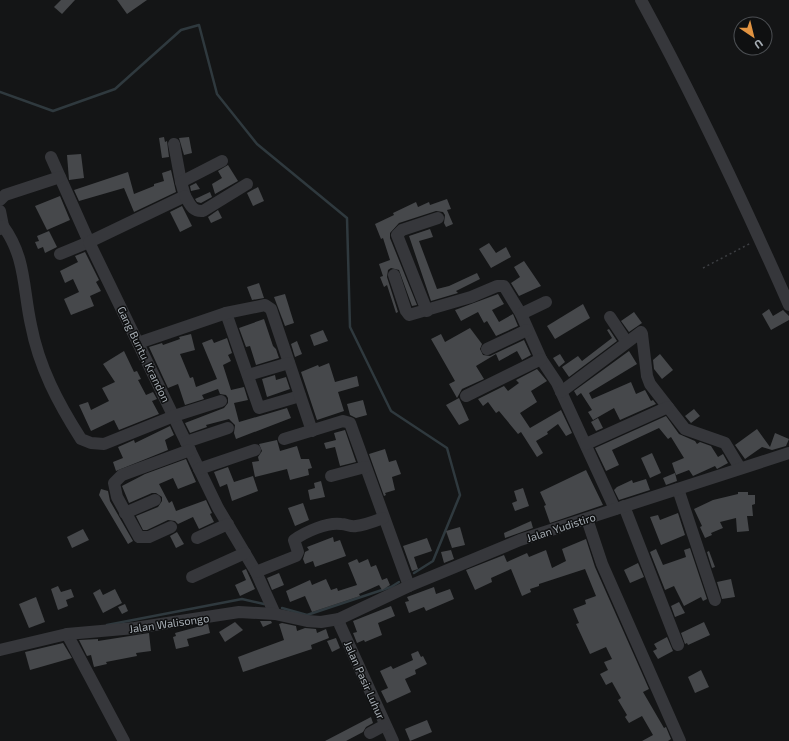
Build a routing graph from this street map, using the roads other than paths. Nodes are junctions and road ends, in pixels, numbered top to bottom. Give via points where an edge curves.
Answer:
1 (641, 0) edge
2 (174, 144) dead end
3 (50, 157) dead end
4 (222, 162) dead end
5 (60, 177) junction
6 (181, 182) junction
7 (247, 184) dead end
8 (185, 196) junction
9 (0, 200) edge
10 (0, 211) edge
11 (438, 218) dead end
12 (2, 228) edge
13 (89, 242) junction
14 (60, 254) dead end
15 (394, 274) dead end
16 (546, 302) dead end
17 (789, 305) edge
18 (427, 310) junction
19 (226, 314) junction
20 (521, 314) junction
21 (610, 317) dead end
22 (527, 330) junction
23 (626, 341) junction
24 (138, 343) junction
25 (488, 349) dead end
26 (541, 359) junction
27 (289, 363) junction
28 (248, 375) junction
29 (561, 392) junction
30 (300, 396) junction
31 (466, 396) dead end
32 (221, 401) dead end
33 (668, 407) junction
34 (174, 416) junction
35 (228, 428) dead end
36 (312, 430) junction
37 (284, 439) dead end
38 (586, 444) junction
39 (188, 446) junction
40 (255, 450) dead end
41 (789, 453) edge
42 (365, 467) junction
43 (740, 468) junction
44 (199, 469) junction
45 (331, 476) dead end
46 (678, 489) junction
47 (155, 500) dead end
48 (619, 507) junction
49 (125, 513) junction
50 (383, 518) junction
51 (587, 519) junction
52 (228, 524) junction
53 (171, 527) dead end
54 (198, 538) dead end
55 (245, 553) junction
56 (256, 572) junction
57 (192, 577) dead end
58 (409, 586) junction
59 (715, 600) dead end
60 (275, 614) junction
61 (339, 619) junction
62 (67, 634) junction
63 (678, 645) dead end
64 (0, 650) edge
65 (385, 725) junction
66 (370, 733) dead end
67 (124, 741) edge
68 (393, 741) edge
69 (680, 741) edge

1 - 17 street via 677,66
2 - 6 street
3 - 5 street, Gang Buntu, Krandon
4 - 6 street
5 - 9 street via 5,195
5 - 13 street, Gang Buntu, Krandon
6 - 8 street
7 - 8 street via 203,211 192,208
8 - 13 street
10 - 12 street
11 - 18 street via 402,230 397,235
12 - 34 street via 11,237 20,257 31,326 44,375 81,439 104,444
13 - 14 street
13 - 24 street, Gang Buntu, Krandon
15 - 18 street via 408,314
16 - 20 street
18 - 20 street via 497,286 504,286
19 - 24 street
19 - 27 street via 266,305 270,307
19 - 28 street
20 - 22 street
21 - 23 street
22 - 25 street
22 - 26 street
23 - 29 street
23 - 33 street via 639,333 642,334 647,376 650,384
24 - 34 street, Gang Buntu, Krandon
26 - 29 street
26 - 31 street
27 - 28 street
27 - 30 street
28 - 30 street via 260,409
29 - 38 street
30 - 36 street
32 - 34 street
33 - 38 street
33 - 43 street via 685,429 725,443
34 - 39 street, Gang Buntu, Krandon
35 - 39 street
36 - 37 street
36 - 42 street via 349,422
38 - 48 street
39 - 44 street, Gang Buntu, Krandon
39 - 49 street via 116,479 114,483 117,497
40 - 44 street
41 - 43 street, Jalan Yudistiro
42 - 45 street
42 - 50 street
43 - 46 street, Jalan Yudistiro
44 - 52 street, Gang Buntu, Krandon
46 - 48 street, Jalan Yudistiro
46 - 59 street
47 - 49 street
48 - 51 street, Jalan Yudistiro
48 - 63 street
49 - 53 street via 141,538
50 - 56 street via 358,526 330,525 299,537 294,540 298,552 296,556
50 - 58 street
51 - 58 street, Jalan Yudistiro via 520,540
51 - 69 street via 602,564
52 - 54 street
52 - 55 street, Gang Buntu, Krandon
55 - 56 street, Gang Buntu, Krandon
55 - 57 street
56 - 60 street, Gang Buntu, Krandon
58 - 61 street, Jalan Yudistiro
60 - 61 street, Jalan Walisongo via 306,621
60 - 62 street, Jalan Walisongo via 239,612 135,628
61 - 65 street, Jalan Pasir Luhur
62 - 64 street, Jalan Walisongo
62 - 67 street
65 - 66 street
65 - 68 street, Jalan Pasir Luhur

